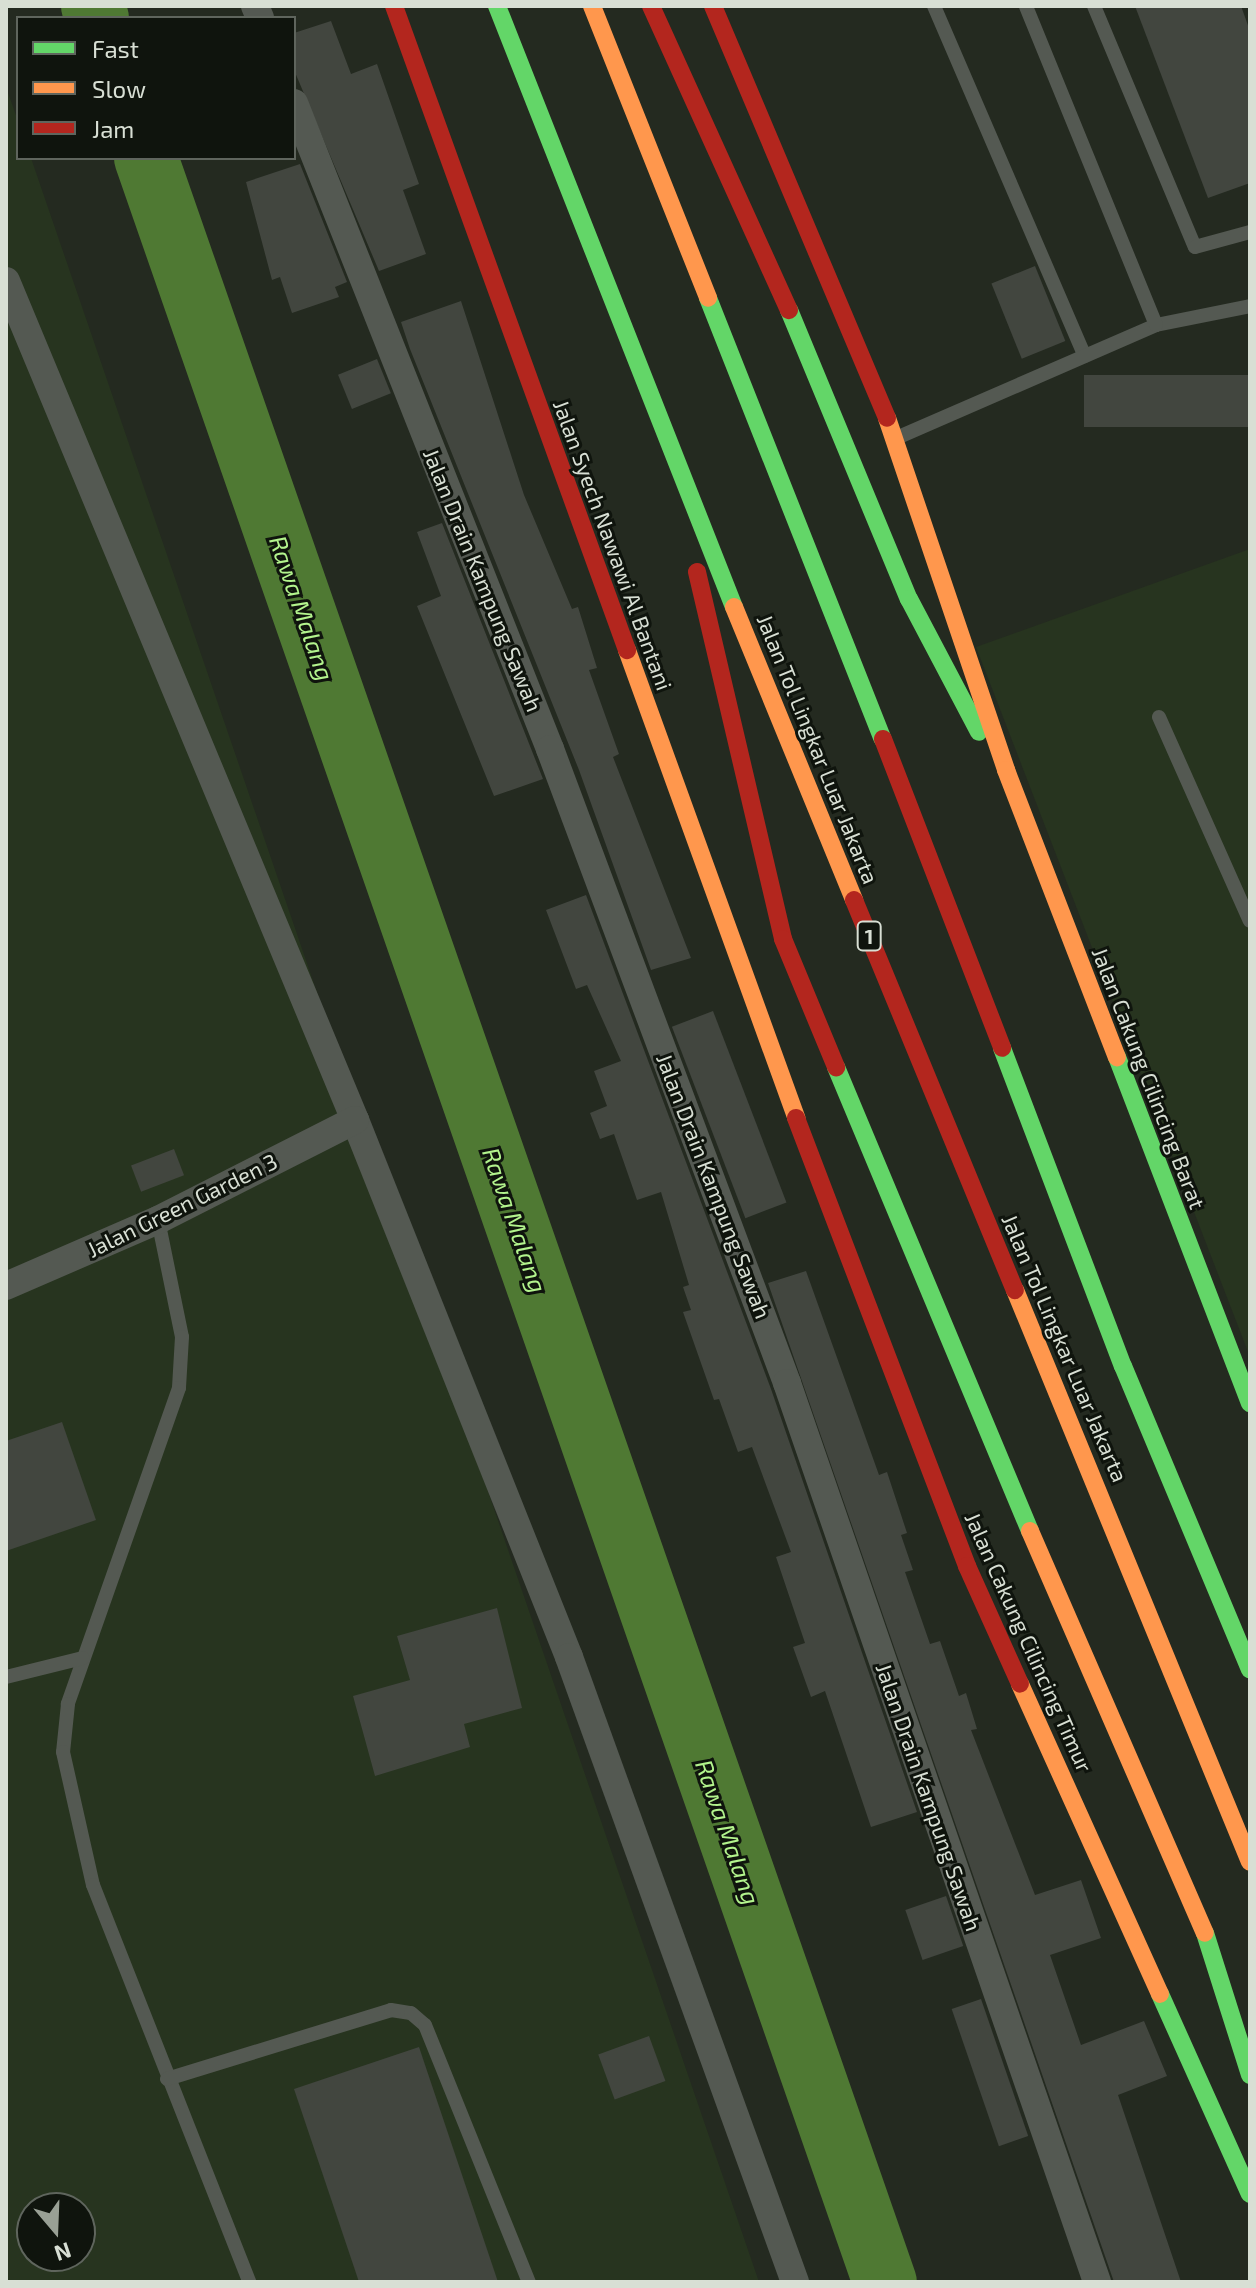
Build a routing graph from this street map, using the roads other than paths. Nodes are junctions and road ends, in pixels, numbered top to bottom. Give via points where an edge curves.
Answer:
1 (394, 6) edge
2 (497, 6) edge
3 (592, 6) edge
4 (651, 6) edge
5 (713, 6) edge
6 (934, 6) edge
7 (1026, 6) edge
8 (1094, 6) edge
9 (296, 108) edge
10 (1250, 232) edge
11 (6, 281) edge
12 (1250, 306) edge
13 (1156, 325) junction
14 (1085, 356) junction
15 (896, 439) junction
16 (666, 442) junction
17 (1159, 717) dead end
18 (1006, 770) junction
19 (1250, 921) edge
20 (789, 1100) joint
21 (355, 1120) junction
22 (158, 1220) junction
23 (6, 1286) edge
24 (1250, 1403) edge
25 (83, 1658) junction
26 (1250, 1669) edge
27 (6, 1677) edge
28 (1250, 1862) edge
29 (1250, 2075) edge
30 (167, 2079) junction
31 (1250, 2194) edge
32 (249, 2282) edge
33 (529, 2282) edge
34 (795, 2282) edge
35 (1097, 2282) edge

1 - 20 highway, Jalan Syech Nawawi Al Bantani
2 - 16 highway, Jalan Tol Lingkar Luar Jakarta / 1
3 - 26 highway, Jalan Tol Lingkar Luar Jakarta via 931,861 1123,1366
4 - 18 highway via 964,713
5 - 15 highway
6 - 14 lane
7 - 13 lane
8 - 10 lane via 1195,247
9 - 35 street, Jalan Drain Kampung Sawah via 550,749 787,1383
11 - 21 street
12 - 13 lane
13 - 14 lane
14 - 15 lane
15 - 18 highway
16 - 28 highway, Jalan Tol Lingkar Luar Jakarta / 1
16 - 29 highway via 783,939 978,1412 1211,1947
17 - 19 lane
18 - 24 highway, Jalan Cakung Cilincing Barat
20 - 31 highway, Jalan Cakung Cilincing Timur via 967,1566
21 - 22 street, Jalan Green Garden 3
21 - 34 street via 569,1657
22 - 23 street, Jalan Green Garden 3
22 - 25 lane via 182,1337 179,1388
25 - 27 lane
25 - 30 lane via 68,1704 63,1752 93,1885
30 - 32 lane
30 - 33 lane via 391,2010 411,2013 425,2025

